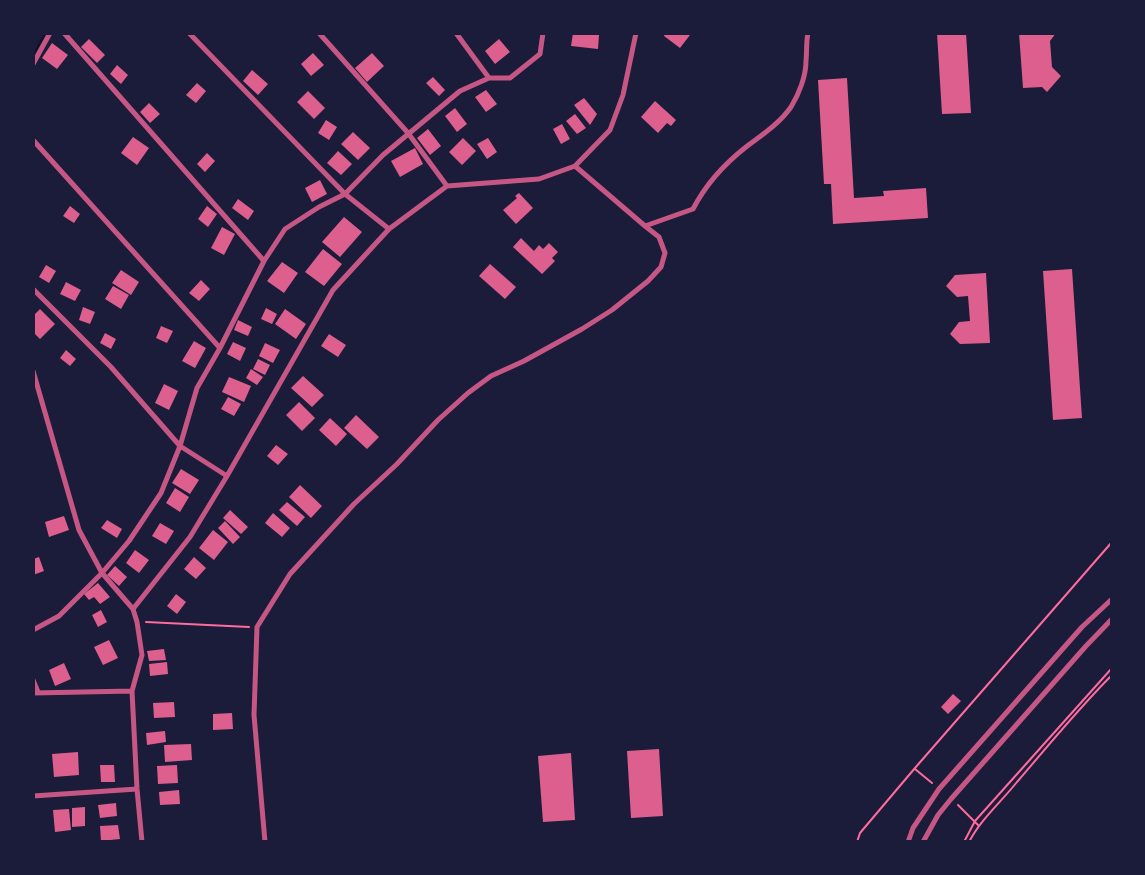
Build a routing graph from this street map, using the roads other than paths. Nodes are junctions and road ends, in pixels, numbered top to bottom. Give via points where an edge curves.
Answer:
1 (50, 33) edge
2 (64, 33) edge
3 (189, 33) edge
4 (319, 33) edge
5 (456, 33) edge
6 (543, 33) edge
7 (636, 33) edge
8 (808, 33) edge
9 (33, 64) edge
10 (489, 78) junction
11 (408, 133) junction
12 (33, 139) edge
13 (575, 166) junction
14 (447, 186) junction
15 (345, 194) junction
16 (645, 226) junction
17 (389, 229) junction
18 (264, 261) junction
19 (33, 289) edge
20 (220, 348) junction
21 (33, 371) edge
22 (180, 446) junction
23 (227, 476) junction
24 (102, 573) junction
25 (1112, 599) edge
26 (133, 609) junction
27 (1112, 620) edge
28 (33, 629) edge
29 (33, 680) edge
30 (132, 691) junction
31 (36, 692) edge
32 (137, 789) junction
33 (33, 796) edge
34 (142, 842) edge
35 (265, 842) edge
36 (908, 842) edge
37 (923, 842) edge

1 - 9 street
2 - 18 street
3 - 15 street
4 - 11 street
5 - 10 street
6 - 10 street via 540,54 510,78
7 - 13 street via 624,95 610,130
8 - 16 street via 801,87 790,108 717,173 693,209
10 - 11 street via 460,91
11 - 14 street
11 - 15 street
12 - 20 street
13 - 14 street via 539,179
13 - 16 street
14 - 17 street
15 - 17 street
15 - 18 street via 285,229
16 - 35 street via 659,237 665,253 661,267 648,281 582,329 491,376 468,393 290,574 257,627 254,715
17 - 23 street via 333,290
18 - 20 street
19 - 22 street via 111,367
20 - 22 street via 197,388
21 - 24 street via 79,530
22 - 23 street
22 - 24 street via 161,493 130,541
23 - 26 street via 190,537
24 - 26 street
24 - 28 street via 59,616
25 - 36 street via 939,789
26 - 30 street via 142,655
27 - 37 street via 951,799
29 - 31 street
30 - 31 street
30 - 32 street
32 - 33 street
32 - 34 street

